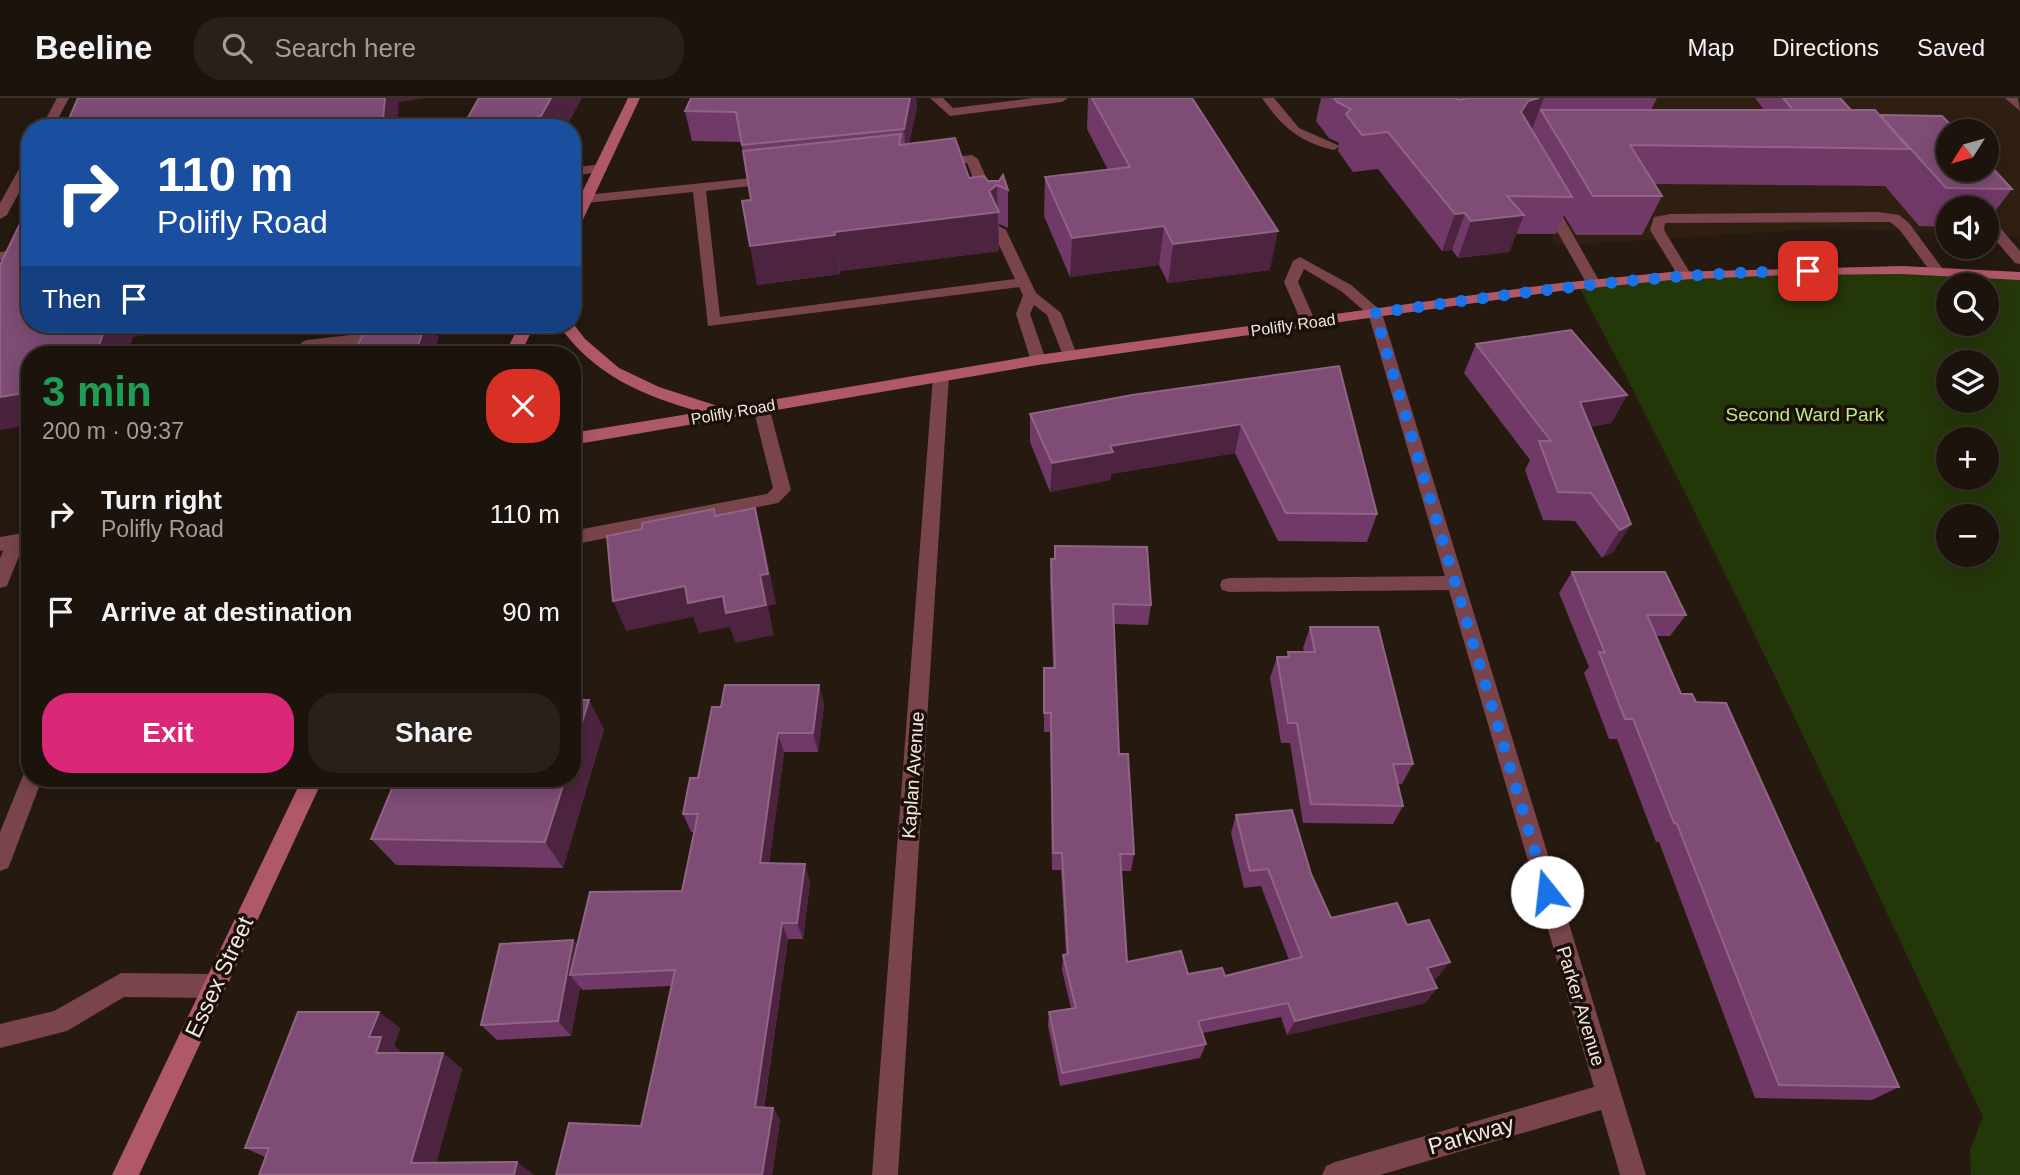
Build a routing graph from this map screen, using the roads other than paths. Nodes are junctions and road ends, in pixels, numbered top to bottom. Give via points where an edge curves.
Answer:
1 (63, 98) edge
2 (634, 98) edge
3 (936, 98) edge
4 (1062, 98) edge
5 (1268, 98) edge
6 (2011, 98) edge
7 (2020, 107) edge
8 (52, 119) edge
9 (1334, 146) dead end
10 (917, 165) edge
11 (601, 168) junction
12 (581, 171) edge
13 (21, 176) edge
14 (781, 180) edge
15 (699, 188) junction
16 (1542, 193) edge
17 (586, 199) junction
18 (581, 209) edge
19 (994, 214) edge
20 (0, 215) edge
21 (999, 230) edge
22 (1999, 235) edge
23 (21, 253) edge
24 (0, 256) edge
25 (2020, 260) edge
26 (1938, 272) junction
27 (1685, 276) junction
28 (2020, 276) edge
29 (1594, 284) junction
30 (1026, 288) junction
31 (1375, 313) junction
32 (1308, 323) junction
33 (407, 333) edge
34 (573, 333) edge
35 (307, 346) edge
36 (1069, 355) junction
37 (1038, 360) junction
38 (941, 376) junction
39 (761, 407) junction
40 (726, 413) junction
41 (581, 437) edge
42 (581, 536) edge
43 (15, 541) edge
44 (0, 581) edge
45 (1455, 583) junction
46 (1229, 585) dead end
47 (28, 787) edge
48 (308, 787) edge
49 (0, 861) edge
50 (214, 985) junction
51 (0, 1036) edge
52 (1607, 1096) junction
53 (125, 1175) edge
54 (885, 1175) edge
55 (1335, 1175) edge
56 (1633, 1175) edge

1 - 8 street
2 - 11 main road
3 - 4 street via 950,112
5 - 9 street via 1290,129 1314,143
6 - 7 street
10 - 19 street via 972,159
11 - 12 street
11 - 17 main road
13 - 20 street
14 - 15 street
15 - 17 street
15 - 30 street via 713,323
16 - 29 street
17 - 18 main road
21 - 30 street
22 - 25 street
23 - 24 street
26 - 27 main road, Polifly Road
26 - 27 street via 1894,218 1659,220 1657,230
26 - 28 main road, Polifly Road
27 - 29 main road, Polifly Road
29 - 31 main road, Polifly Road
30 - 36 street via 1054,313
30 - 37 lane via 1023,314
31 - 32 main road, Polifly Road
31 - 32 street via 1346,288 1300,261 1291,282
31 - 45 street, Parker Avenue
32 - 36 main road, Polifly Road
33 - 35 street
34 - 40 main road via 598,363 622,377
36 - 37 main road, Polifly Road
37 - 38 main road, Polifly Road
38 - 39 main road, Polifly Road
38 - 54 street, Kaplan Avenue
39 - 40 main road, Polifly Road
39 - 42 street via 782,490 772,499
40 - 41 main road, Polifly Road
43 - 44 street
45 - 46 street
45 - 52 street, Parker Avenue
47 - 49 street
48 - 50 main road, Essex Street
50 - 51 street via 121,985 58,1023
50 - 53 main road, Essex Street
52 - 55 street, Parkway
52 - 56 street, Parker Avenue

